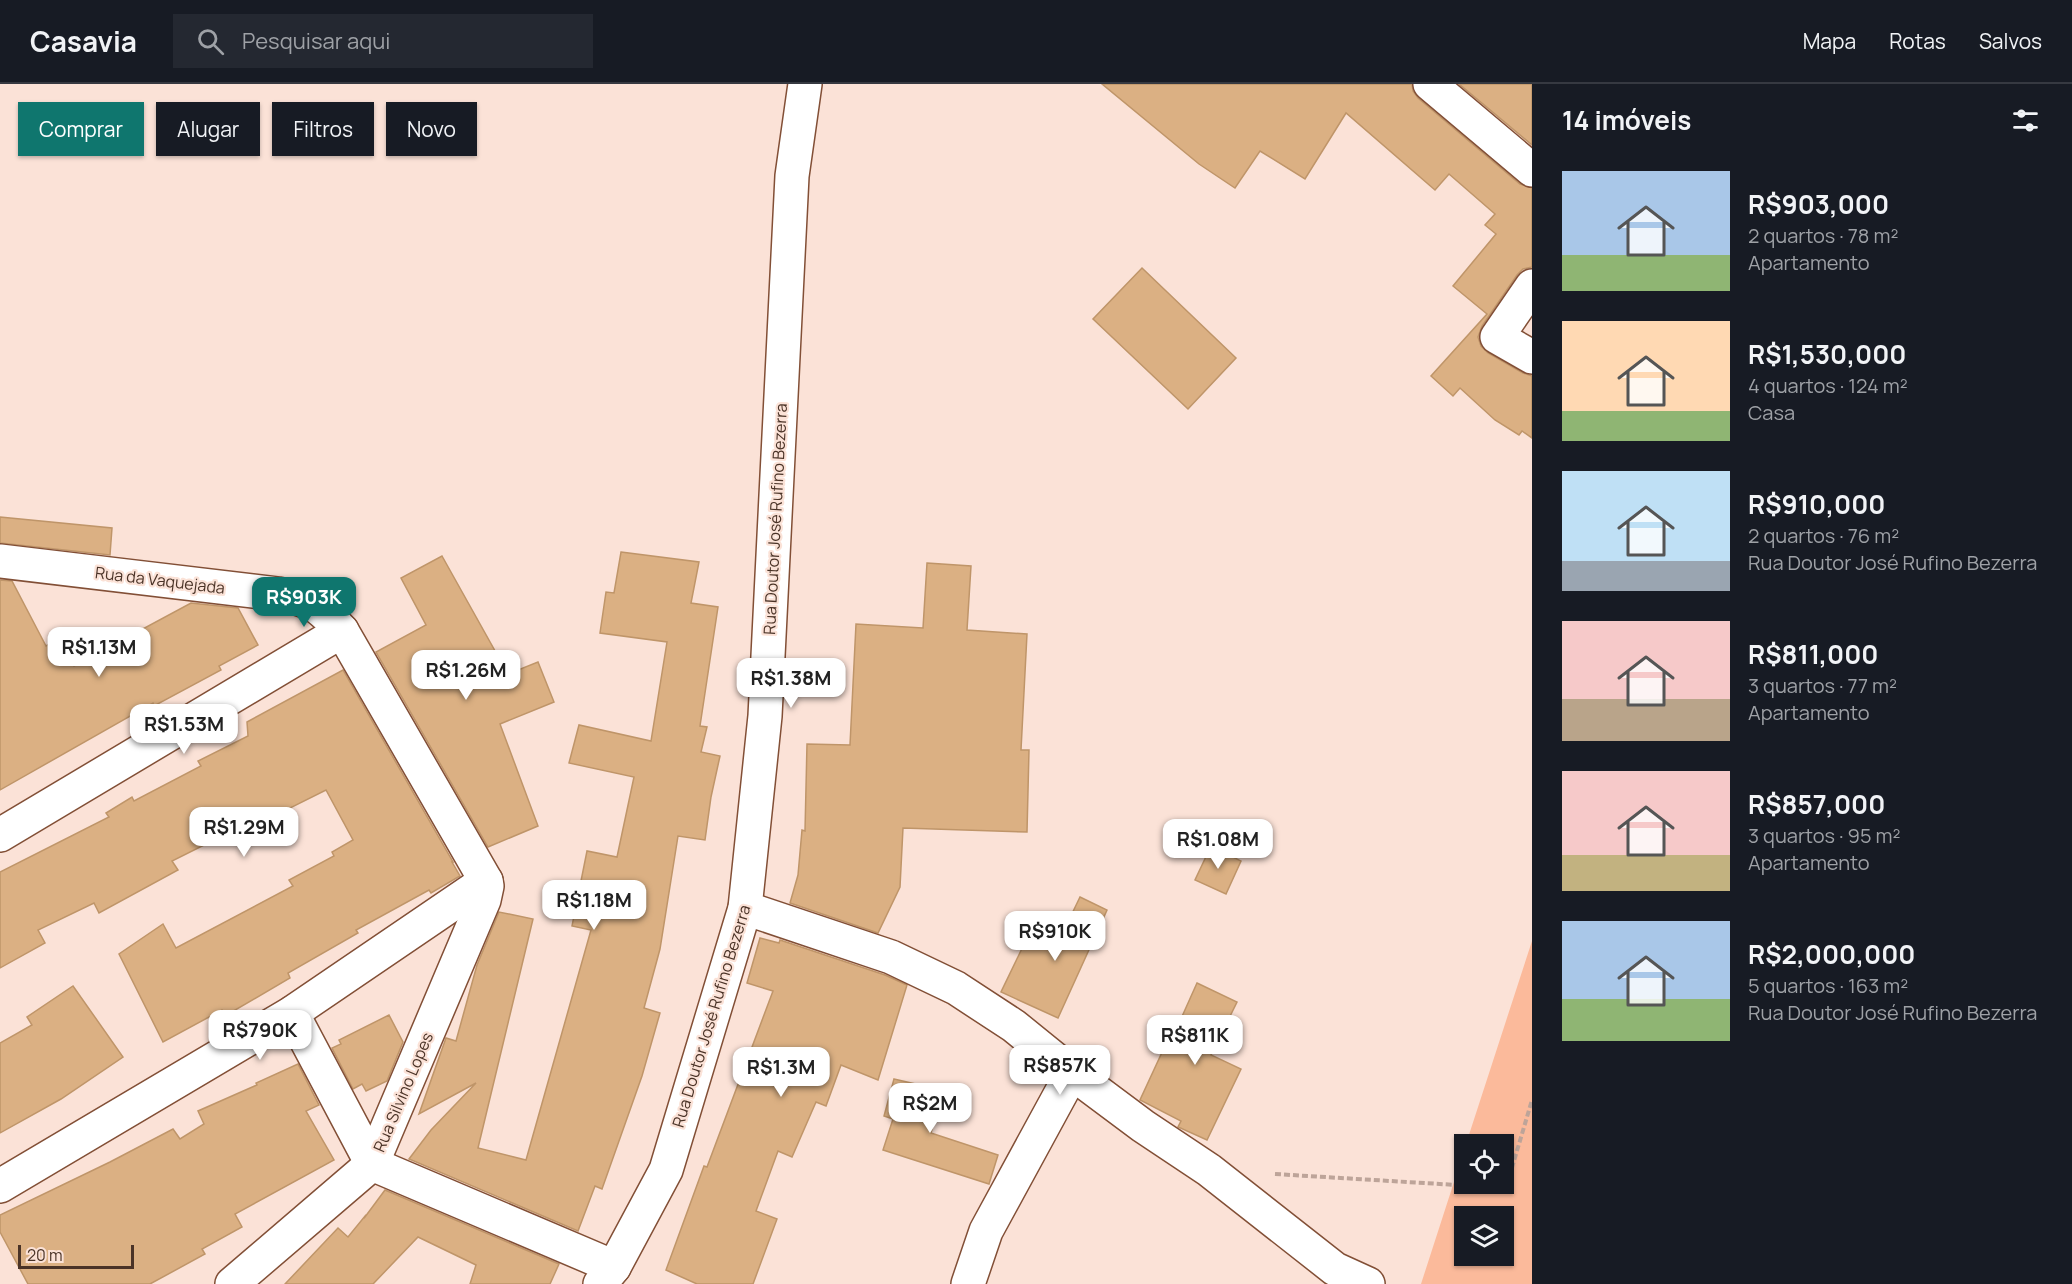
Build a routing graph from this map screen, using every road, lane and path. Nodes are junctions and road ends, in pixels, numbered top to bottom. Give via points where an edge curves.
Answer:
1 (805, 84) edge
2 (1430, 84) edge
3 (1532, 170) edge
4 (1532, 286) edge
5 (1532, 357) edge
6 (0, 561) edge
7 (342, 631) junction
8 (0, 835) edge
9 (486, 881) junction
10 (745, 908) junction
11 (292, 1013) junction
12 (1072, 1073) junction
13 (1532, 1100) edge
14 (372, 1164) junction
15 (1268, 1173) dead end
16 (0, 1186) edge
17 (607, 1276) edge
18 (232, 1284) edge
19 (968, 1284) edge
20 (1368, 1284) edge

1 - 10 street, Rua Doutor José Rufino Bezerra via 792,176 765,717
2 - 3 street
4 - 5 street via 1497,337
6 - 7 street, Rua da Vaquejada via 303,598 322,609
7 - 8 street
7 - 9 street, Rua da Vaquejada
9 - 11 street
9 - 14 street, Rua Silvino Lopes via 484,900
10 - 12 street via 891,957 956,988 1014,1026
10 - 17 street, Rua Doutor José Rufino Bezerra via 666,1170
11 - 14 street
11 - 16 street
12 - 19 street via 987,1231
12 - 20 street via 1209,1170 1335,1269
13 - 15 path via 1506,1188
14 - 17 street
14 - 18 street, Rua Silvino Lopes

